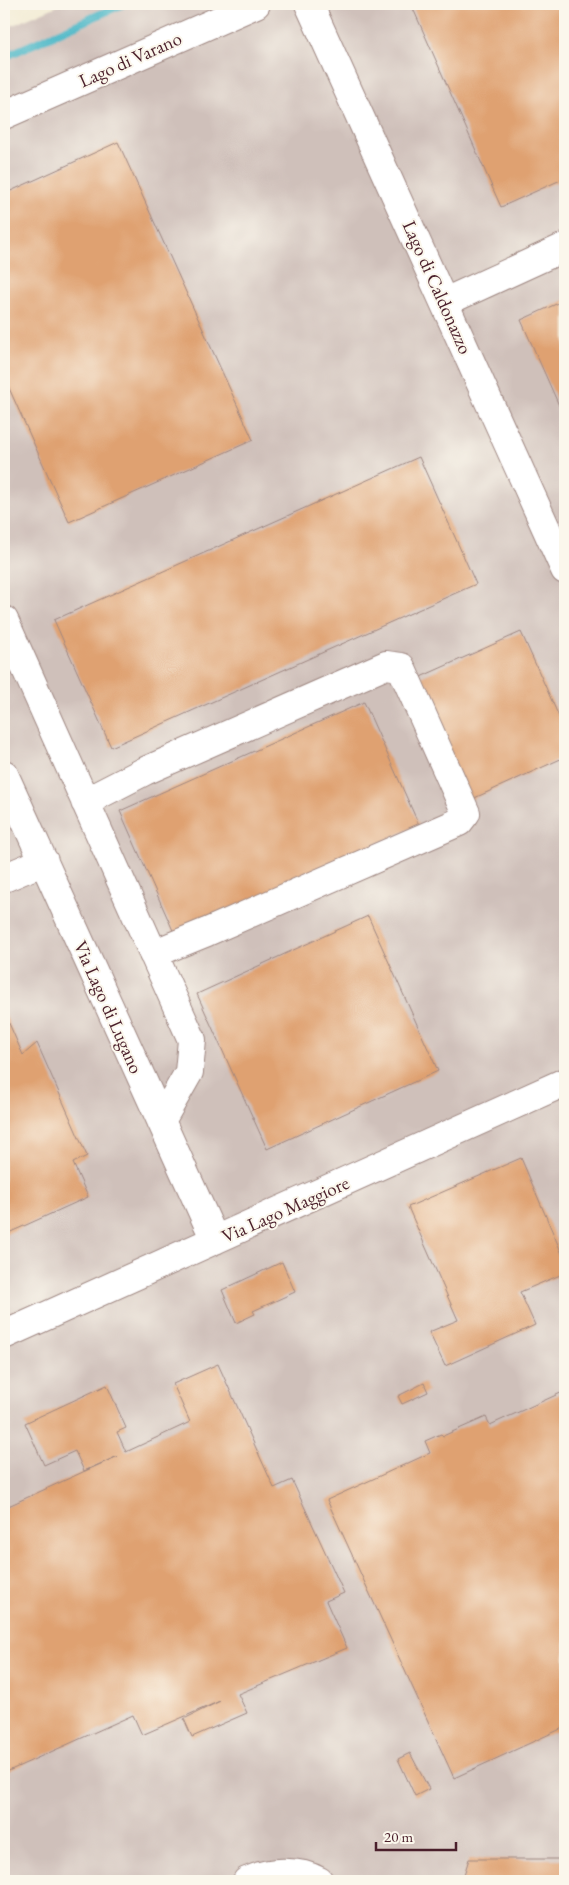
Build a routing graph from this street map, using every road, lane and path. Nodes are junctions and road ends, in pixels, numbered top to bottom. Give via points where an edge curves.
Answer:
1 (256, 4) edge
2 (309, 4) edge
3 (4, 115) edge
4 (565, 248) edge
5 (445, 302) junction
6 (565, 570) edge
7 (4, 620) edge
8 (4, 774) edge
9 (85, 802) junction
10 (44, 861) junction
11 (4, 878) edge
12 (153, 954) junction
13 (565, 1082) edge
14 (160, 1121) junction
15 (215, 1240) junction
16 (4, 1335) edge
17 (247, 1881) edge
18 (319, 1881) edge

1 - 3 street, Lago di Varano
2 - 5 street, Lago di Caldonazzo
4 - 5 street
5 - 6 street, Lago di Caldonazzo
7 - 9 street
8 - 10 street, Via Lago di Lugano
9 - 12 street
9 - 12 street via 145,771 386,666 401,667 466,812 459,822
10 - 11 street
10 - 14 street, Via Lago di Lugano
12 - 14 street via 192,1040 189,1072
13 - 15 street, Via Lago Maggiore
14 - 15 street, Via Lago di Lugano
15 - 16 street, Via Lago Maggiore
17 - 18 street via 280,1872 309,1875

